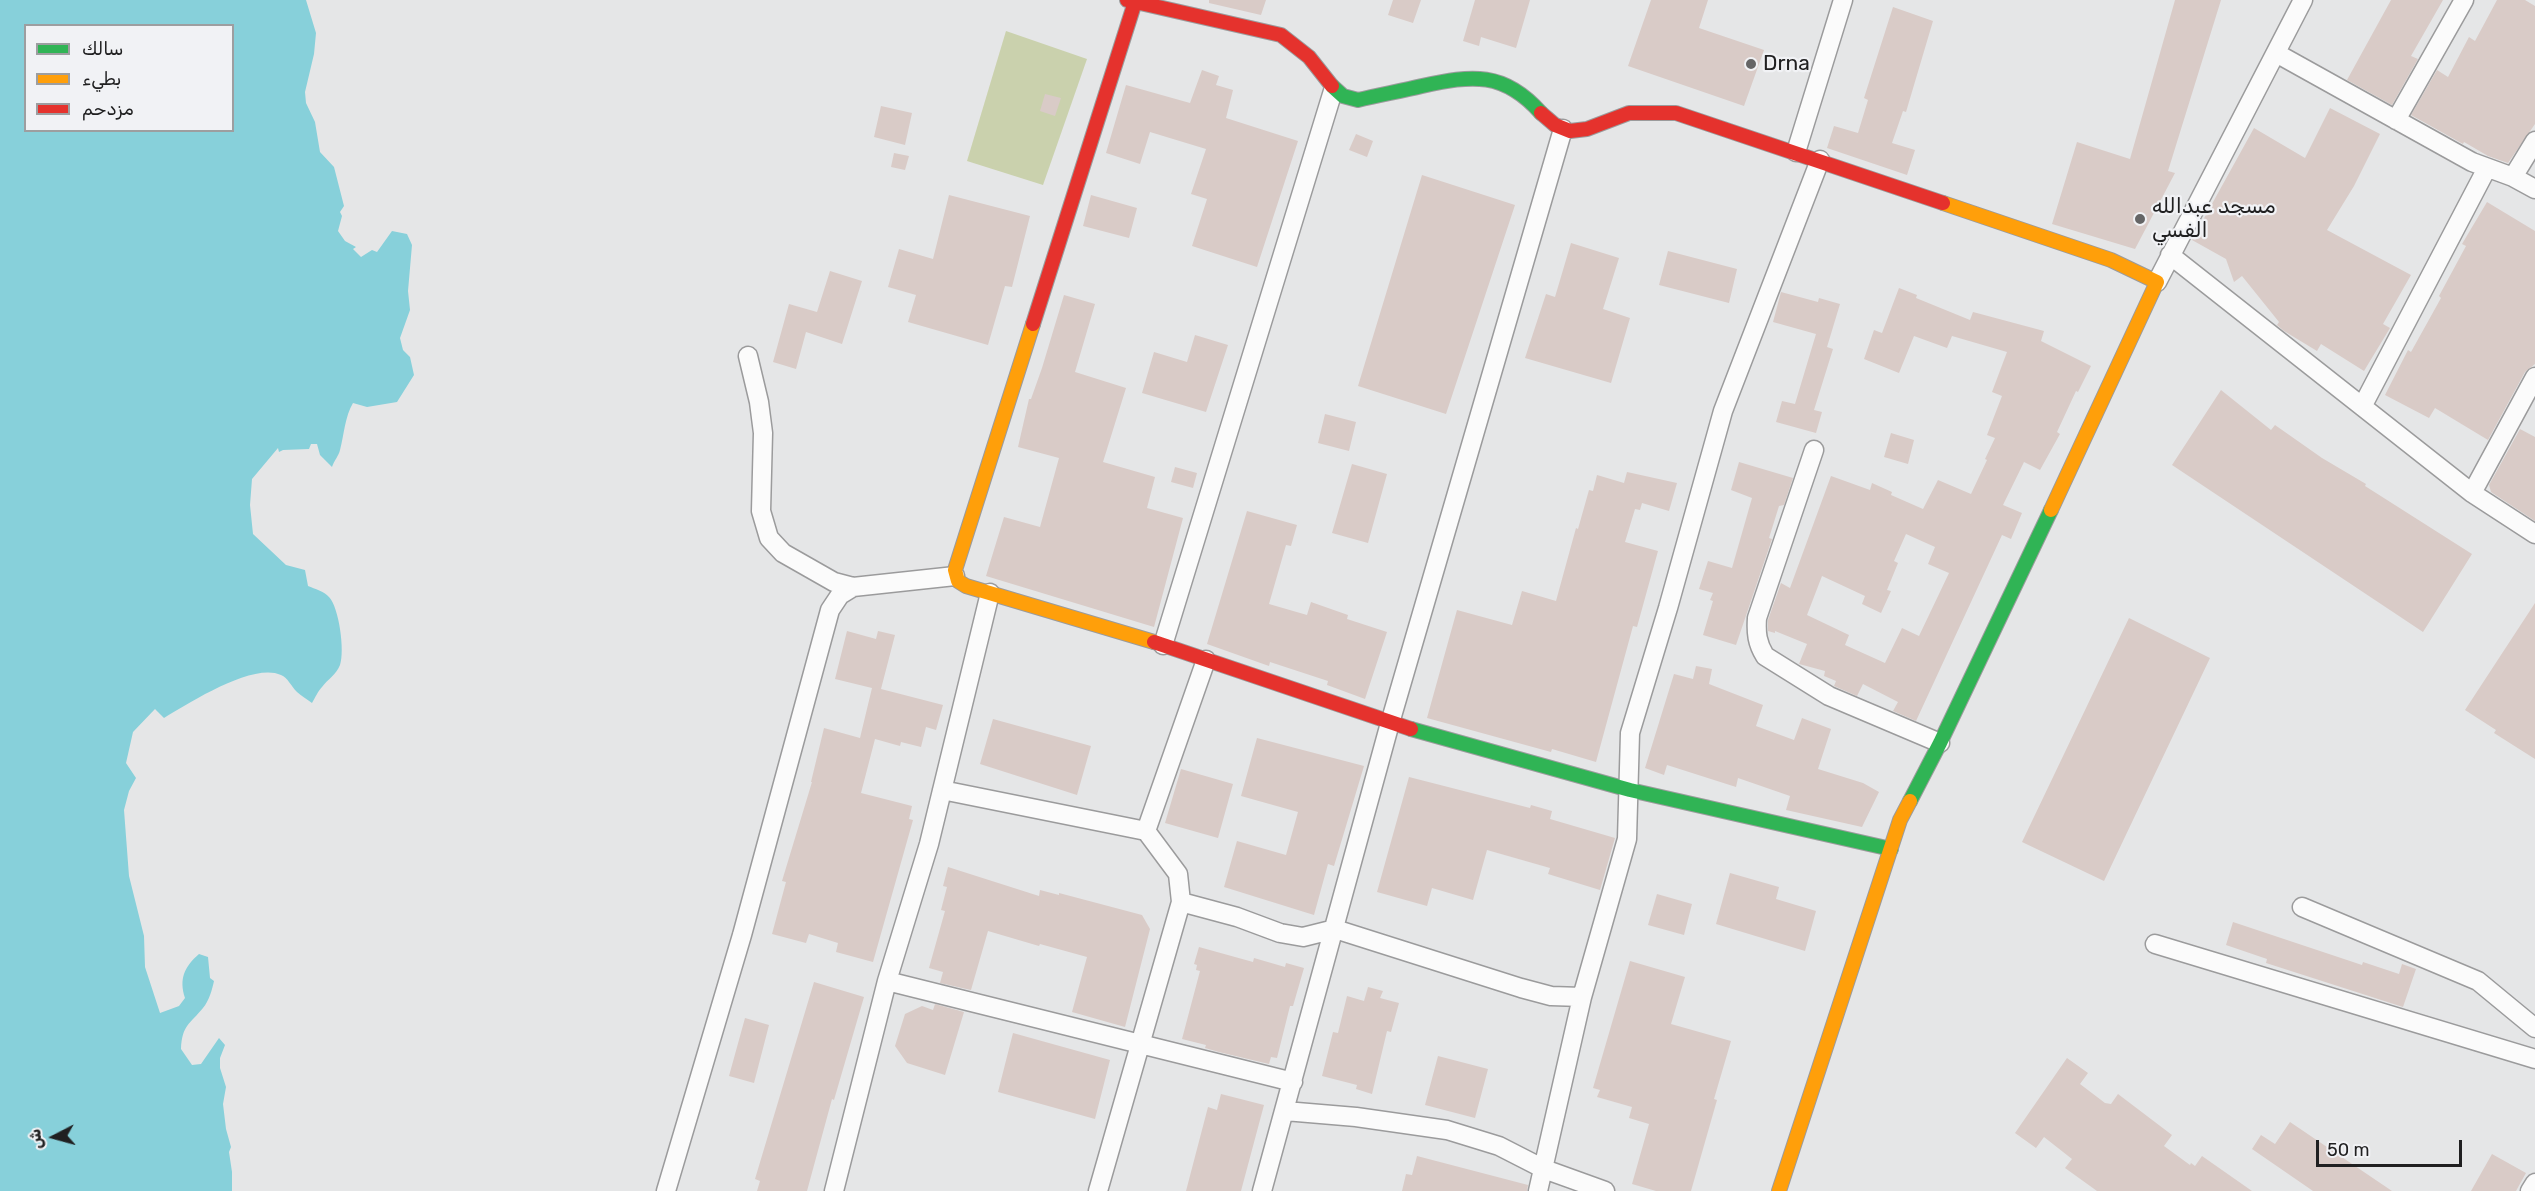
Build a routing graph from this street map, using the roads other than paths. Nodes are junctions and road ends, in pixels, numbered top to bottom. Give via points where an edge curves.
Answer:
1 (1843, 0) edge
2 (2303, 0) edge
3 (2464, 0) edge
4 (1131, 1) edge
5 (2276, 53) junction
6 (1333, 91) junction
7 (2396, 120) junction
8 (1563, 129) junction
9 (2535, 141) edge
10 (1796, 152) junction
11 (1820, 160) junction
12 (2487, 168) junction
13 (2513, 177) junction
14 (2535, 189) edge
15 (2170, 255) junction
16 (2157, 282) junction
17 (748, 356) dead end
18 (2535, 377) edge
19 (2363, 405) junction
20 (1814, 450) dead end
21 (2472, 493) junction
22 (2535, 534) edge
23 (955, 576) junction
24 (853, 587) junction
25 (990, 594) junction
26 (1163, 645) junction
27 (1206, 660) junction
28 (1390, 723) junction
29 (1940, 743) junction
30 (942, 790) junction
31 (1630, 790) junction
32 (1146, 831) junction
33 (1892, 849) junction
34 (1181, 902) junction
35 (2302, 907) dead end
36 (1335, 929) junction
37 (2155, 944) dead end
38 (887, 981) junction
39 (1582, 997) junction
40 (2535, 1028) edge
41 (1141, 1042) junction
42 (2535, 1059) edge
43 (1293, 1082) junction
44 (1285, 1111) junction
45 (1544, 1169) junction
46 (2535, 1183) edge
47 (666, 1191) edge
48 (834, 1191) edge
49 (1098, 1191) edge
50 (1262, 1191) edge
51 (1538, 1191) edge
52 (1605, 1191) edge
53 (1778, 1191) edge
54 (2530, 1191) edge

1 - 10 street
2 - 5 street
3 - 7 street
4 - 6 street via 1281,34 1298,45
4 - 23 street
5 - 7 street
5 - 15 street
6 - 8 street via 1346,99 1358,100 1476,76 1505,84
6 - 26 street
7 - 12 street
8 - 10 street via 1582,130 1631,112 1676,113
8 - 28 street
9 - 13 street
10 - 11 street
11 - 16 street via 2111,260
11 - 31 street via 1723,411 1630,733
12 - 13 street
12 - 19 street
13 - 14 street
15 - 16 street
15 - 19 street
16 - 29 street
17 - 24 street via 763,433 761,511 769,538 783,553 816,573
18 - 21 street
19 - 21 street
20 - 29 street via 1757,618 1760,646 1766,656 1829,696
21 - 22 street
23 - 24 street
23 - 25 street via 966,586
24 - 47 street via 840,595 830,610 737,955
25 - 26 street
25 - 30 street
26 - 27 street
27 - 28 street
27 - 32 street
28 - 31 street
28 - 36 street
29 - 33 street via 1900,820
30 - 32 street
30 - 38 street
31 - 33 street
31 - 39 street via 1627,839
32 - 34 street via 1178,874
33 - 53 street
34 - 36 street via 1303,938
34 - 41 street
35 - 40 street via 2478,981
36 - 39 street via 1521,988 1551,996
36 - 43 street
37 - 42 street
38 - 41 street
38 - 48 street
39 - 45 street
41 - 43 street
41 - 49 street
43 - 44 street
44 - 45 street via 1447,1130 1499,1146
44 - 50 street
45 - 51 street
45 - 52 street
46 - 54 street

